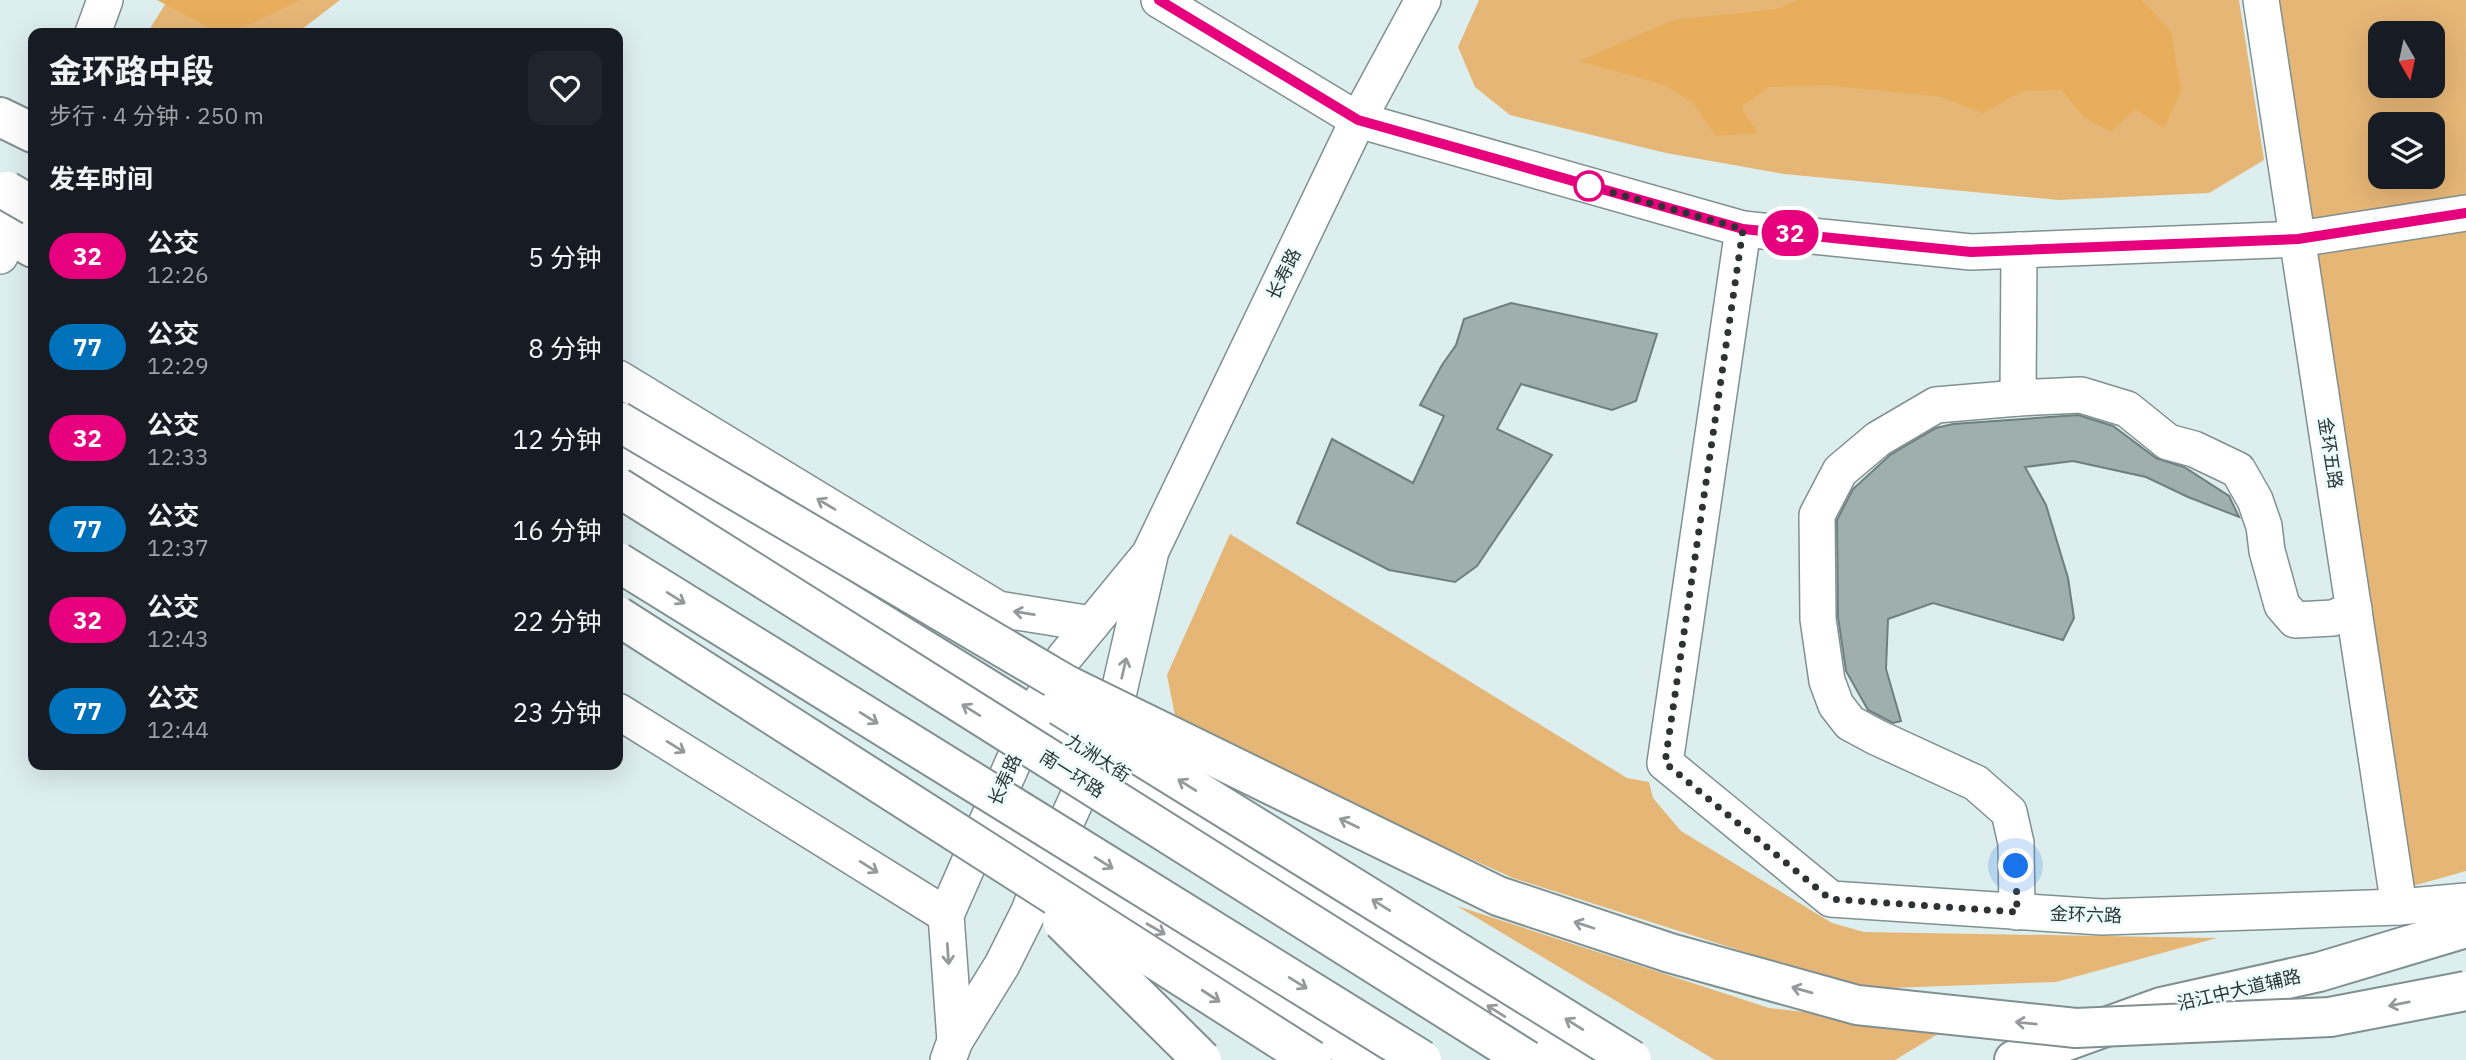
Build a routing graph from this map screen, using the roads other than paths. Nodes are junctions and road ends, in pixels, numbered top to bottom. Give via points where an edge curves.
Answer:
1 (1159, 0) edge
2 (1423, 0) edge
3 (2261, 0) edge
4 (0, 99) edge
5 (28, 113) edge
6 (0, 117) edge
7 (1358, 120) junction
8 (28, 131) edge
9 (0, 187) edge
10 (28, 202) edge
11 (2466, 213) edge
12 (1743, 229) junction
13 (15, 235) edge
14 (2298, 239) junction
15 (2019, 250) junction
16 (623, 381) edge
17 (2018, 398) junction
18 (623, 424) edge
19 (623, 434) edge
20 (623, 464) edge
21 (623, 490) edge
22 (1151, 551) junction
23 (623, 565) edge
24 (623, 602) edge
25 (2354, 609) junction
26 (623, 619) edge
27 (1092, 624) junction
28 (623, 635) edge
29 (623, 714) edge
30 (1034, 717) junction
31 (1096, 757) junction
32 (982, 830) junction
33 (1046, 866) junction
34 (2466, 901) edge
35 (2399, 907) junction
36 (2017, 912) junction
37 (946, 915) junction
38 (2466, 928) edge
39 (2466, 991) edge
40 (951, 1050) edge
41 (1202, 1060) edge
42 (1312, 1060) edge
43 (1369, 1060) edge
44 (1422, 1060) edge
45 (1527, 1060) edge
46 (1575, 1060) edge
47 (1632, 1060) edge
48 (2014, 1060) edge

1 - 7 street
2 - 7 street, 长寿路
3 - 14 street, 金环五路
4 - 5 main road
6 - 8 main road
7 - 12 street
7 - 22 street, 长寿路
9 - 13 main road, bridge
10 - 13 street
11 - 14 street
12 - 15 street via 1971,252
12 - 36 street, 金环六路 via 1665,763 1830,899
14 - 15 street
14 - 25 street, 金环五路
15 - 17 street
27 -> 16 street via 998,609
17 - 25 street via 2081,395 2127,410 2168,442 2238,470 2255,500 2282,605 2295,620 2333,618
17 - 36 street via 1936,405 1878,439 1840,471 1817,515 1818,619 1827,681 1836,705 1850,723 1976,783 2009,812 2016,842
39 -> 18 main road, bridge via 2330,1017 2076,1028 1857,1005 1670,953 1499,896 1065,684
47 -> 19 main road, bridge
20 - 30 main road, 九洲大街
45 -> 21 main road, 南一环路, bridge
22 - 27 street, 长寿路
31 -> 22 street, 长寿路 via 1112,722
23 -> 44 main road, bridge
24 - 32 main road
25 - 35 street, 金环五路
26 -> 42 main road, bridge
27 - 30 street, 长寿路 via 1064,658
28 - 41 main road, bridge via 863,787 1067,925
29 -> 37 street
30 - 31 main road, 九洲大街
30 - 32 street, 长寿路
31 - 33 street, 长寿路
46 -> 31 main road, 九洲大街 via 1256,863
32 - 33 main road
32 - 37 street, 长寿路
33 - 40 street, 长寿路 via 1002,965
33 -> 43 main road
34 - 35 street, 金环六路
35 - 36 street, 金环六路 via 2102,917
37 -> 40 street, 长寿路
38 - 48 main road, 沿江中大道辅路 via 2319,972 2161,1007

